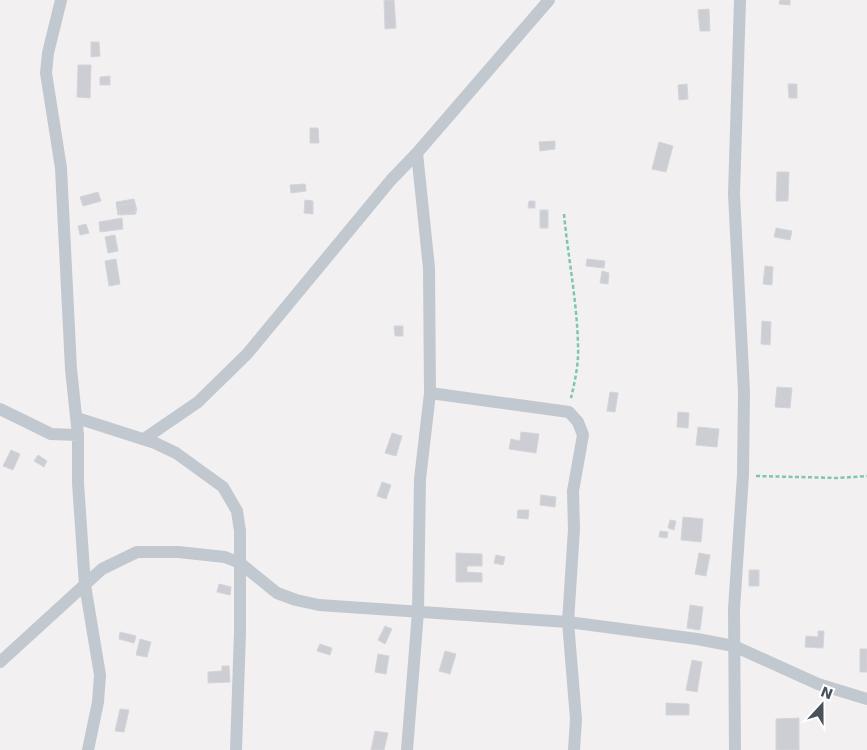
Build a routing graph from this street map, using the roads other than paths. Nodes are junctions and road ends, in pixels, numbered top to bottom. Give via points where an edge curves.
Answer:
1 (61, 0) edge
2 (549, 0) edge
3 (740, 0) edge
4 (418, 153) junction
5 (430, 393) junction
6 (0, 409) edge
7 (77, 418) junction
8 (78, 435) junction
9 (144, 439) junction
10 (240, 563) junction
11 (85, 585) junction
12 (418, 612) junction
13 (568, 622) junction
14 (734, 646) junction
15 (0, 662) edge
16 (867, 699) edge
17 (88, 750) edge
18 (236, 750) edge
19 (407, 750) edge
20 (574, 750) edge
21 (735, 750) edge

1 - 7 street via 46,73 60,168
2 - 4 street
3 - 14 street via 734,194 744,392
4 - 5 street via 429,268
4 - 9 street via 391,180 248,354 198,402
5 - 12 street via 420,479
5 - 13 street via 569,412 578,422 583,435 573,492
6 - 8 street via 51,434
7 - 8 street
7 - 9 street
8 - 11 street
9 - 10 street via 176,453 223,486 237,512
10 - 11 street via 225,557 137,552 102,569
10 - 12 street via 277,593 296,600 319,605
10 - 18 street
11 - 15 street
11 - 17 street via 100,675
12 - 13 street
12 - 19 street
13 - 14 street
13 - 20 street via 576,719
14 - 16 street via 818,684
14 - 21 street

